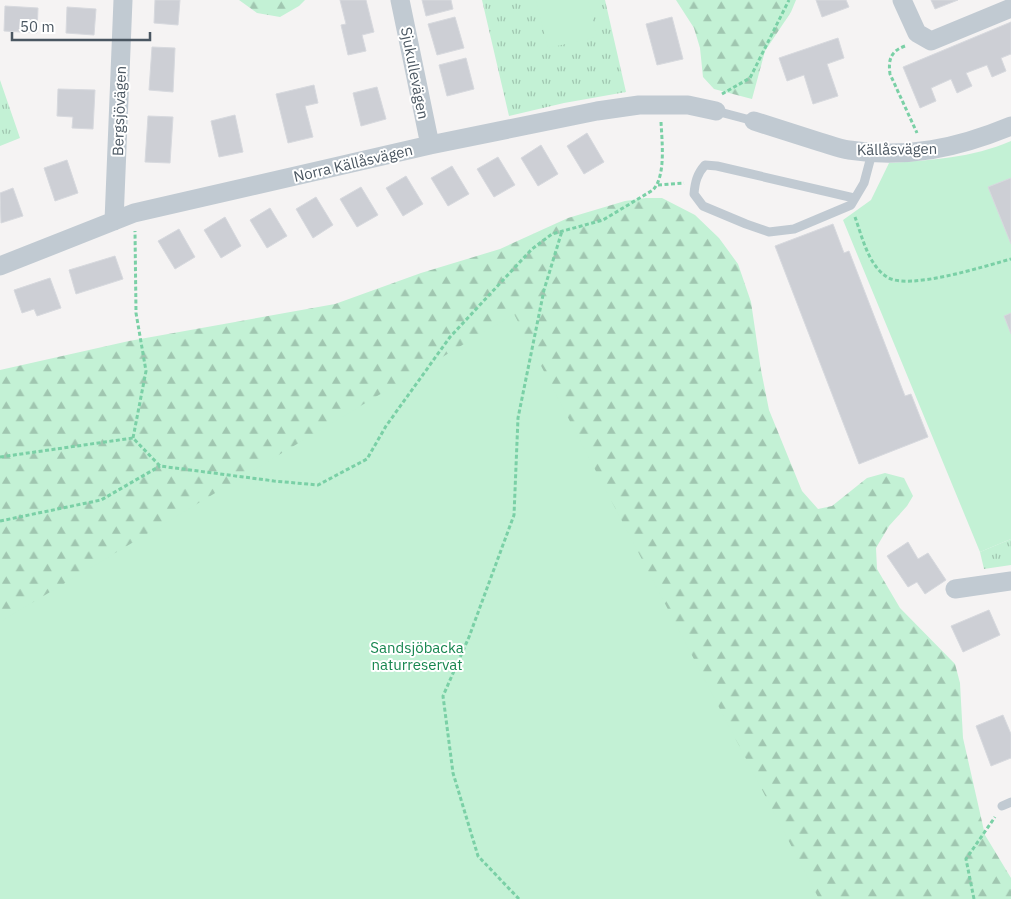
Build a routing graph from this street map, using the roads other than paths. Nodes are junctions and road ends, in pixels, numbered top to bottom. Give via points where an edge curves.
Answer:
1 (124, 0) edge
2 (400, 0) edge
3 (902, 0) edge
4 (1011, 8) edge
5 (707, 109) joint
6 (754, 121) joint
7 (1011, 126) edge
8 (430, 146) junction
9 (872, 153) junction
10 (852, 201) junction
11 (114, 221) junction
12 (0, 266) edge
13 (1011, 581) edge
14 (955, 589) dead end

1 - 11 street, Bergsjövägen
2 - 8 street, Sjukullevägen
3 - 4 street via 917,33 931,41
5 - 6 lane
5 - 8 street, Norra Källåsvägen via 688,105 640,105
6 - 9 street, Källåsvägen via 848,150
7 - 9 street, Källåsvägen via 983,138 926,152
8 - 11 street, Norra Källåsvägen via 134,213
9 - 10 lane via 864,183
10 - 10 lane via 705,165 695,182 694,194 704,206 769,232 794,229
11 - 12 street, Norra Källåsvägen
13 - 14 street

